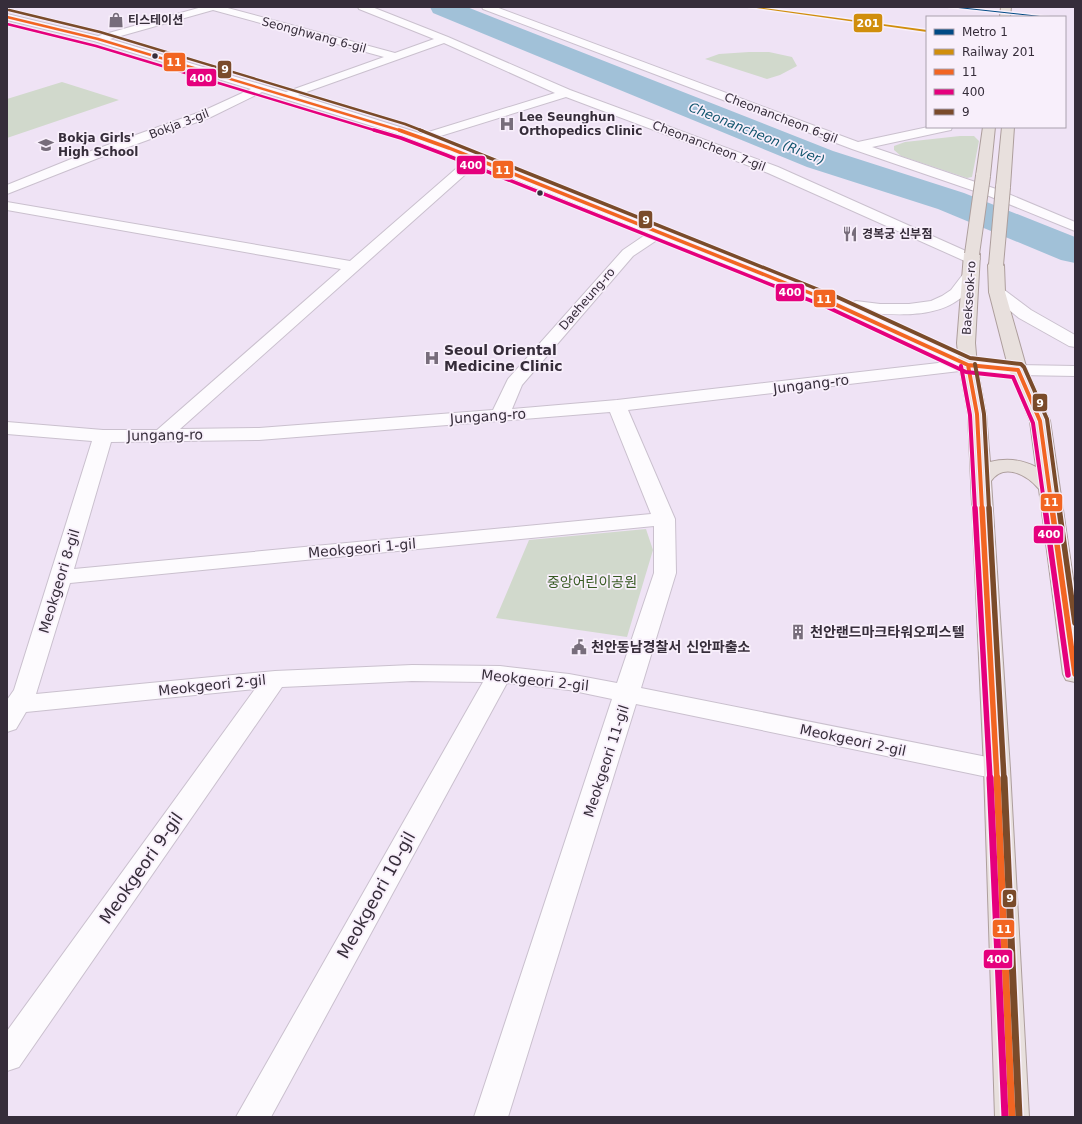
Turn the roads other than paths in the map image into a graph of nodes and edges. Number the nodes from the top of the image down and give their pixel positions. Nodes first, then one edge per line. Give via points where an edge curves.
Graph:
1 (212, 7) edge
2 (363, 7) edge
3 (487, 7) edge
4 (7, 17) edge
5 (444, 39) junction
6 (98, 40) junction
7 (394, 56) junction
8 (260, 89) junction
9 (566, 93) junction
10 (285, 96) junction
11 (941, 128) edge
12 (987, 128) edge
13 (1008, 128) edge
14 (421, 138) junction
15 (857, 146) junction
16 (476, 158) junction
17 (7, 190) edge
18 (7, 206) edge
19 (1075, 227) edge
20 (658, 233) junction
21 (972, 257) junction
22 (354, 266) junction
23 (970, 276) junction
24 (997, 292) junction
25 (830, 301) junction
26 (1075, 342) edge
27 (968, 365) junction
28 (1018, 370) junction
29 (1075, 371) edge
30 (617, 406) junction
31 (500, 415) junction
32 (7, 428) edge
33 (162, 435) junction
34 (103, 436) junction
35 (980, 481) junction
36 (1049, 488) junction
37 (664, 520) junction
38 (60, 577) junction
39 (500, 674) junction
40 (1075, 674) edge
41 (275, 679) junction
42 (627, 694) junction
43 (12, 714) edge
44 (997, 769) junction
45 (7, 1057) edge
46 (253, 1117) edge
47 (491, 1117) edge
48 (1012, 1117) edge

1 - 6 street
1 - 7 street, Seonghwang 6-gil
2 - 5 street, Cheonancheon 7-gil
3 - 15 street, Cheonancheon 6-gil
4 - 6 street
5 - 7 street
5 - 9 street, Cheonancheon 7-gil
6 - 8 street
7 - 10 street
8 - 10 street
8 - 17 street, Bokja 3-gil via 207,114 96,154
9 - 14 street
9 - 21 street, Cheonancheon 7-gil via 773,170
10 - 14 street
11 - 15 street
12 - 21 main road, Baekseok-ro, bridge
13 - 24 main road, Baekseok-ro, bridge via 996,265
14 - 16 street
15 - 19 street, Cheonancheon 6-gil via 994,193
16 - 20 street
16 - 22 street
18 - 22 street
20 - 25 street
20 - 31 street, Daeheung-ro via 628,253 514,383
21 - 23 main road, Baekseok-ro
22 - 33 street
23 - 25 street via 958,293 943,302 923,307 880,310
23 - 27 main road, Baekseok-ro via 966,343
24 - 26 street via 1025,314
24 - 28 main road, Baekseok-ro
25 - 27 street
27 - 28 street
27 - 30 street, Jungang-ro
27 - 35 main road, Baekseok-ro via 977,414
28 - 29 street
28 - 36 main road, Baekseok-ro via 1040,421
30 - 31 street, Jungang-ro
30 - 37 street, Meokgeori 11-gil
31 - 33 street, Jungang-ro via 259,434
32 - 34 street, Jungang-ro
33 - 34 street, Jungang-ro
34 - 38 street, Meokgeori 8-gil
35 - 36 main road via 991,468 1013,465 1037,475
35 - 44 main road, Baekseok-ro
36 - 40 main road, Baekseok-ro
37 - 38 street, Meokgeori 1-gil
37 - 42 street, Meokgeori 11-gil via 665,573
38 - 43 street, Meokgeori 8-gil via 26,690
39 - 41 street, Meokgeori 2-gil via 412,673
39 - 42 street, Meokgeori 2-gil via 569,682
39 - 46 street, Meokgeori 10-gil
41 - 43 street, Meokgeori 2-gil
41 - 45 street, Meokgeori 9-gil
42 - 44 street, Meokgeori 2-gil
42 - 47 street, Meokgeori 11-gil
44 - 48 main road, Baekseok-ro

